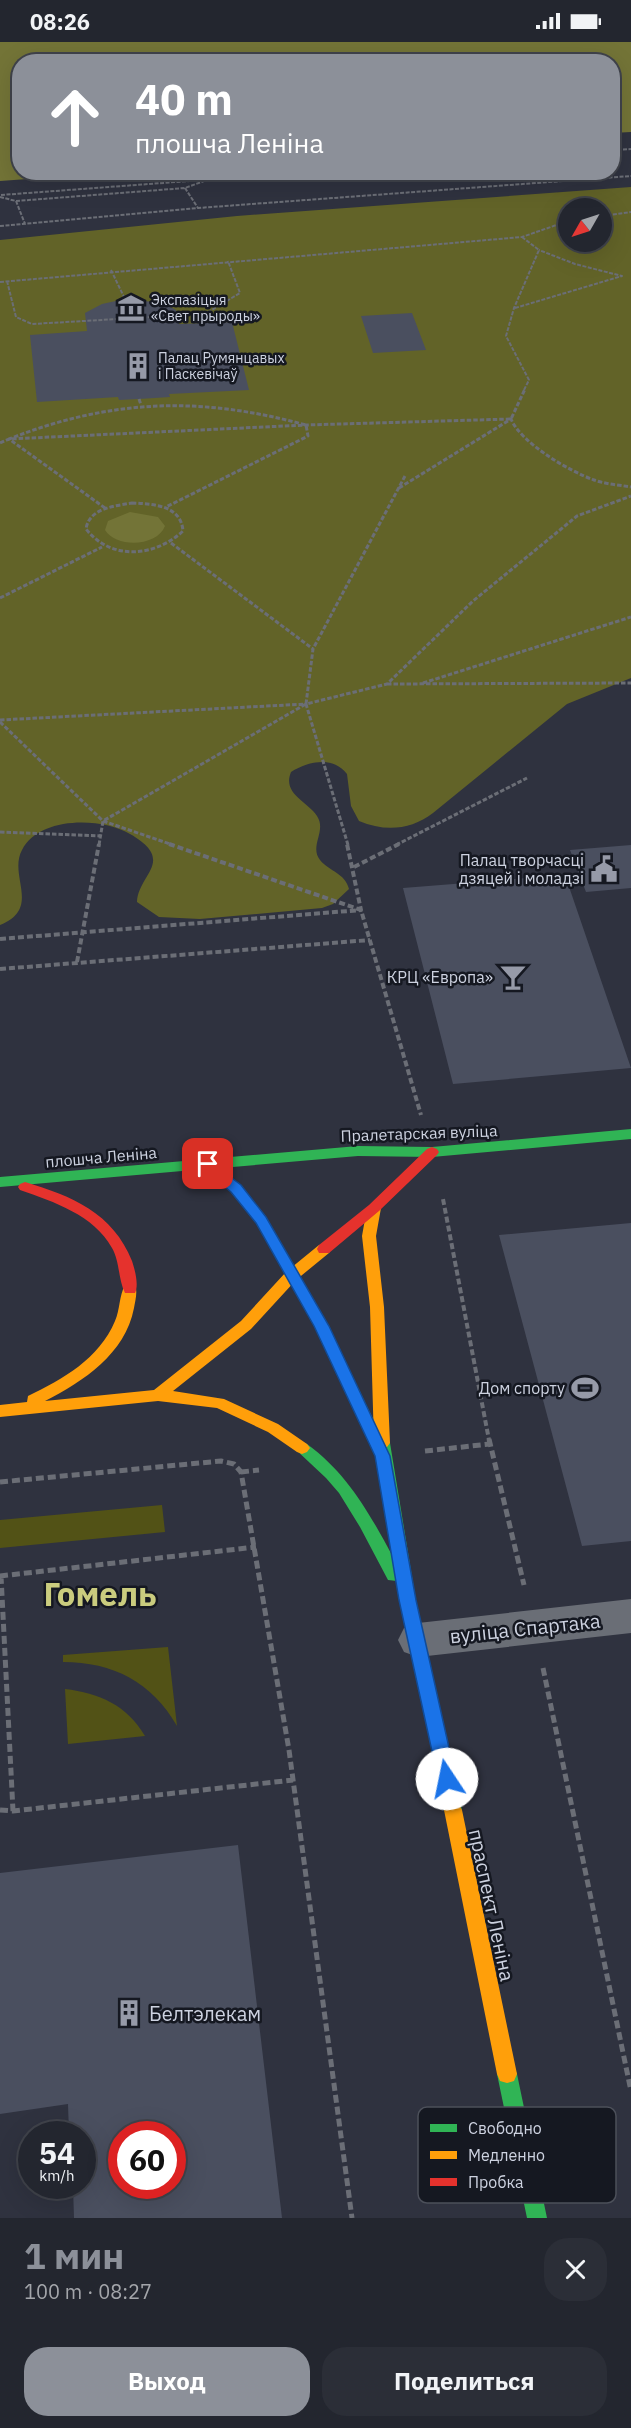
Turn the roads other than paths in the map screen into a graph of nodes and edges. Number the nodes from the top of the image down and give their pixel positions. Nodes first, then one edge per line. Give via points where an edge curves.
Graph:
1 (631, 1134) edge
2 (432, 1152) junction
3 (208, 1164) junction
4 (0, 1183) edge
5 (374, 1208) junction
6 (291, 1276) junction
7 (158, 1395) junction
8 (0, 1411) edge
9 (382, 1456) junction
10 (408, 1600) junction
11 (631, 1616) edge
12 (418, 1641) junction
13 (514, 2107) edge
14 (534, 2203) edge
15 (537, 2218) edge

1 - 2 main road, Пралетарская вуліца
2 - 3 main road, Пралетарская вуліца via 358,1151
2 - 5 main road
3 - 4 main road, плошча Леніна
3 - 6 main road via 236,1188 261,1220
4 - 8 main road, плошча Леніна via 40,1190 91,1213 123,1251 130,1274 130,1297 125,1320 113,1343 95,1363 72,1382
5 - 6 main road
5 - 9 main road, праспект Леніна via 369,1236 377,1307
6 - 7 main road via 246,1325
6 - 9 main road via 321,1326
7 - 8 main road, плошча Леніна
7 - 10 main road, плошча Леніна via 219,1403 273,1428 324,1462 366,1523
9 - 10 main road, праспект Леніна
10 - 12 main road, праспект Леніна
11 - 12 street, вуліца Спартака
12 - 13 main road, праспект Леніна
14 - 15 main road, праспект Леніна

